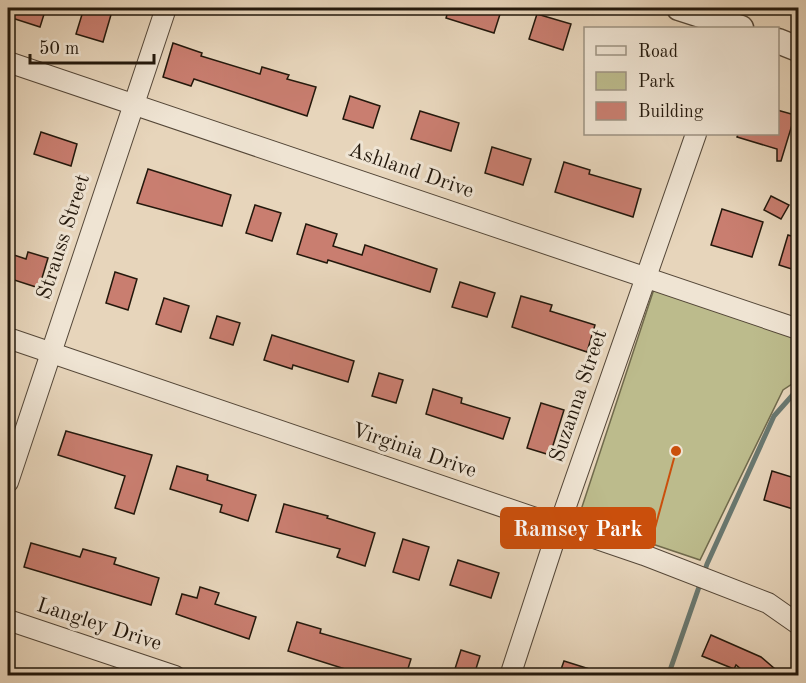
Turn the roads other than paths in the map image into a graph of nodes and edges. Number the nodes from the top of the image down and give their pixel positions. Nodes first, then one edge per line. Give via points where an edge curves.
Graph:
1 (166, 8) edge
2 (679, 8) edge
3 (733, 27) edge
4 (779, 43) edge
5 (798, 49) edge
6 (8, 63) edge
7 (133, 104) junction
8 (696, 135) edge
9 (646, 275) junction
10 (798, 328) edge
11 (8, 338) edge
12 (51, 353) junction
13 (8, 482) edge
14 (559, 526) junction
15 (8, 620) edge
16 (798, 624) edge
17 (175, 675) edge
18 (510, 675) edge

1 - 7 street, Strauss Street
2 - 3 street
4 - 5 street
6 - 7 street, Ashland Drive
7 - 9 street, Ashland Drive
7 - 12 street, Strauss Street
8 - 9 street, Suzanna Street
9 - 10 street, Ashland Drive
9 - 14 street, Suzanna Street
11 - 12 street, Virginia Drive
12 - 13 street, Strauss Street
12 - 14 street, Virginia Drive
14 - 16 street, Virginia Drive via 768,603
14 - 18 street, Suzanna Street
15 - 17 street, Langley Drive

